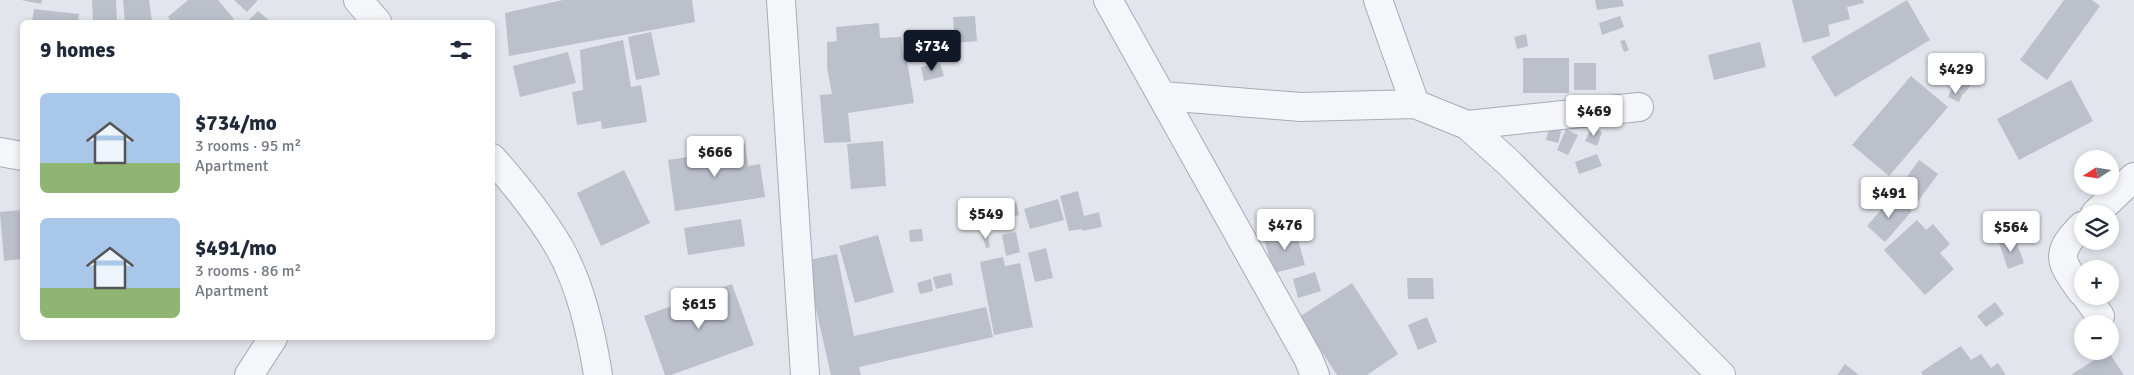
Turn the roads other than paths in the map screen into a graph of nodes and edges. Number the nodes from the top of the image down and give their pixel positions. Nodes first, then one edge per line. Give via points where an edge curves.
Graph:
1 (358, 0) edge
2 (781, 0) edge
3 (1108, 0) edge
4 (1378, 0) edge
5 (375, 20) edge
6 (1163, 96) junction
7 (1415, 104) junction
8 (1639, 107) dead end
9 (1467, 125) junction
10 (0, 152) edge
11 (20, 156) edge
12 (495, 161) edge
13 (2134, 177) edge
14 (2104, 205) edge
15 (2074, 234) edge
16 (2074, 281) edge
17 (272, 340) edge
18 (249, 375) edge
19 (598, 375) edge
20 (805, 375) edge
21 (1315, 375) edge
22 (1721, 375) edge

1 - 5 street
2 - 20 street
3 - 6 street
4 - 7 street
6 - 7 street via 1301,107
6 - 21 street
7 - 9 street
8 - 9 street
9 - 22 street
10 - 11 street
12 - 19 street via 526,197 560,248 579,293
13 - 14 street
15 - 16 street via 2063,252 2065,268
17 - 18 street

